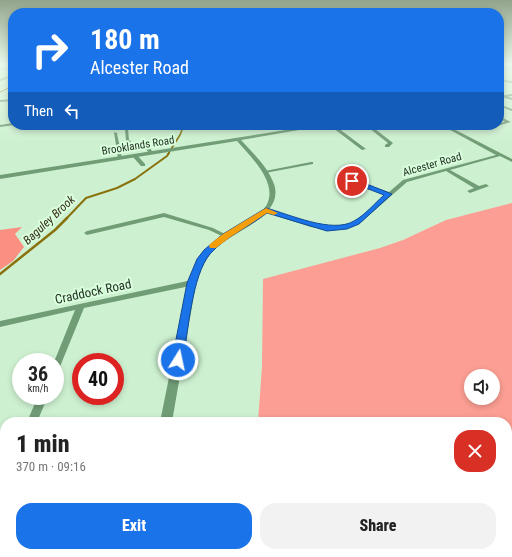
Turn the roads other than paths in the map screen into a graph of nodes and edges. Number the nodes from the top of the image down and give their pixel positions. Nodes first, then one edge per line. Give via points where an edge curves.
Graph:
1 (504, 120) edge
2 (504, 123) edge
3 (126, 130) edge
4 (295, 130) edge
5 (338, 130) edge
6 (375, 130) edge
7 (453, 130) edge
8 (115, 133) dead end
9 (238, 139) junction
10 (387, 146) dead end
11 (364, 149) dead end
12 (151, 153) junction
13 (500, 155) junction
14 (135, 156) junction
15 (120, 158) junction
16 (512, 161) edge
17 (311, 163) dead end
18 (143, 166) dead end
19 (447, 170) junction
20 (265, 172) junction
21 (0, 178) edge
22 (352, 181) dead end
23 (486, 186) dead end
24 (478, 188) junction
25 (470, 191) dead end
26 (389, 194) junction
27 (266, 210) junction
28 (87, 233) dead end
29 (226, 236) junction
30 (192, 283) junction
31 (81, 306) junction
32 (0, 324) edge
33 (62, 353) edge
34 (39, 405) edge
35 (34, 417) edge
36 (167, 417) edge

1 - 2 street via 509,122
3 - 12 street via 127,140 134,146 148,149
4 - 9 street, Brooklands Road
5 - 11 street
6 - 10 street via 381,138 391,143
7 - 13 street
8 - 15 street
9 - 12 street, Brooklands Road
9 - 20 street
12 - 14 street, Brooklands Road
13 - 16 street
13 - 19 street, Alcester Road
14 - 15 street, Brooklands Road
14 - 18 street
15 - 21 street, Brooklands Road
17 - 20 street
19 - 24 street
19 - 26 street, Alcester Road via 405,181
20 - 27 street via 271,182 273,193
22 - 26 street
23 - 24 street
24 - 25 street
26 - 27 street, Alcester Road via 357,223 347,227 316,226
27 - 29 street
28 - 29 street via 164,215
29 - 30 street via 207,252
30 - 31 street, Craddock Road
30 - 36 street
31 - 32 street, Craddock Road
31 - 33 street
34 - 35 street

